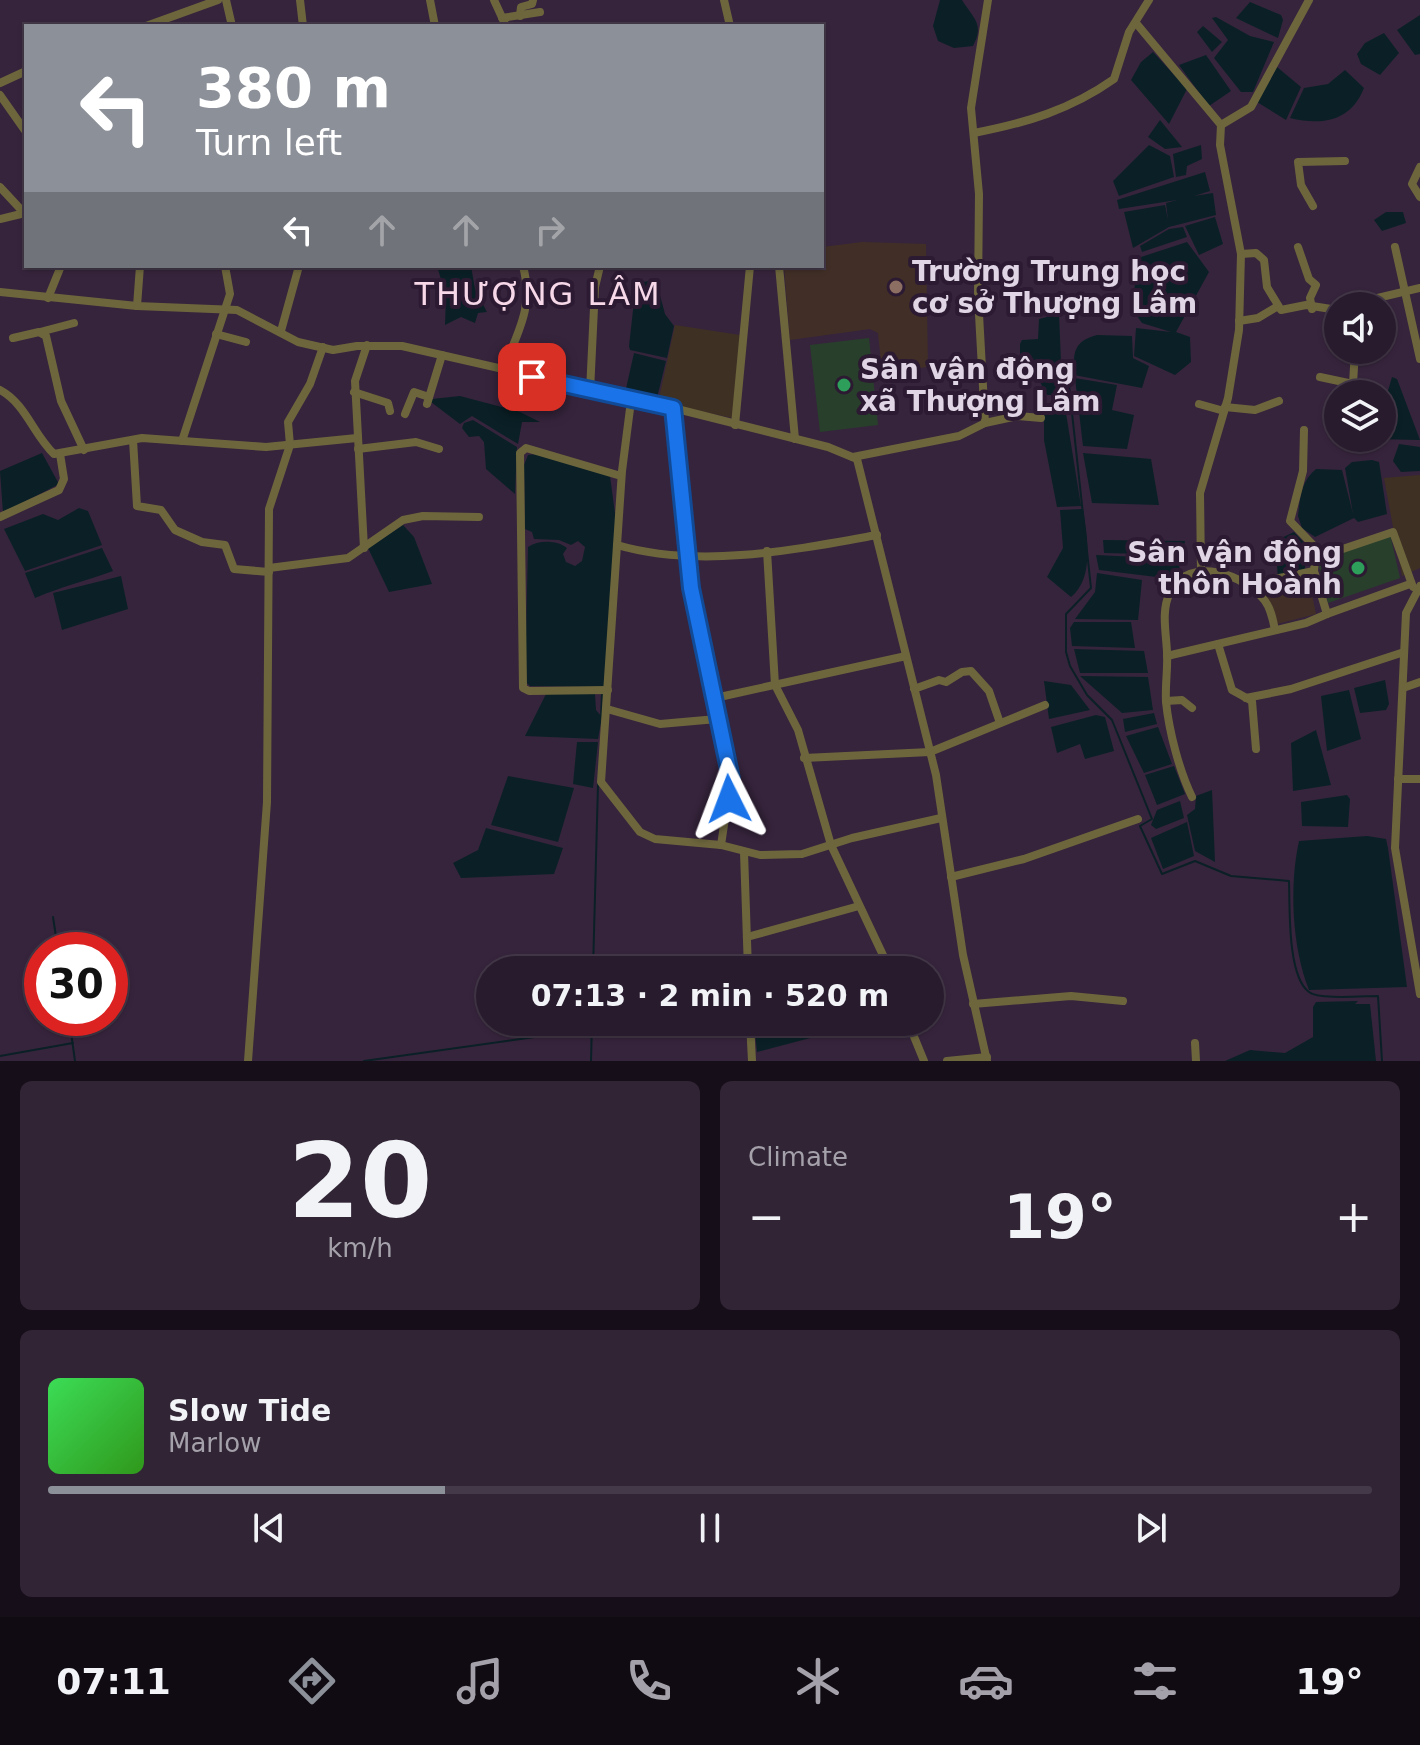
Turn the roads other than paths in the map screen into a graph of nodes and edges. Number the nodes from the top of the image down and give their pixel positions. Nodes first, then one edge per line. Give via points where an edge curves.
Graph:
1 (218, 0) edge
2 (226, 0) edge
3 (300, 0) edge
4 (430, 0) edge
5 (494, 0) edge
6 (533, 0) edge
7 (724, 0) edge
8 (988, 0) edge
9 (1149, 0) edge
10 (1309, 0) edge
11 (540, 12) dead end
12 (520, 16) junction
13 (504, 22) edge
14 (1136, 23) junction
15 (152, 24) edge
16 (232, 24) edge
17 (303, 24) edge
18 (435, 24) edge
19 (730, 24) edge
20 (24, 72) edge
21 (0, 83) edge
22 (0, 95) edge
23 (1221, 125) junction
24 (24, 129) edge
25 (974, 133) junction
26 (1345, 161) dead end
27 (1420, 167) edge
28 (0, 187) edge
29 (1420, 197) edge
30 (1313, 206) dead end
31 (24, 212) edge
32 (24, 214) edge
33 (0, 219) edge
34 (1298, 247) dead end
35 (1395, 247) dead end
36 (1241, 254) junction
37 (60, 268) edge
38 (140, 268) edge
39 (225, 268) edge
40 (298, 268) edge
41 (523, 268) edge
42 (600, 268) edge
43 (750, 268) edge
44 (779, 268) edge
45 (1420, 288) edge
46 (0, 292) edge
47 (1405, 294) junction
48 (48, 298) junction
49 (137, 306) junction
50 (1278, 306) junction
51 (1312, 309) junction
52 (224, 310) junction
53 (1239, 321) junction
54 (74, 323) dead end
55 (281, 331) junction
56 (39, 332) junction
57 (216, 334) junction
58 (13, 338) dead end
59 (246, 342) dead end
60 (367, 345) junction
61 (323, 347) junction
62 (442, 355) junction
63 (1419, 355) edge
64 (1354, 364) edge
65 (503, 370) junction
66 (1320, 377) dead end
67 (0, 390) edge
68 (590, 391) junction
69 (354, 392) junction
70 (631, 401) junction
71 (1279, 401) dead end
72 (1199, 404) dead end
73 (673, 408) junction
74 (1225, 409) junction
75 (390, 411) dead end
76 (405, 414) dead end
77 (1041, 418) dead end
78 (985, 423) junction
79 (735, 425) junction
80 (1304, 430) dead end
81 (357, 438) junction
82 (795, 439) junction
83 (133, 440) junction
84 (182, 441) junction
85 (290, 445) junction
86 (358, 449) junction
87 (439, 449) dead end
88 (84, 450) junction
89 (60, 454) junction
90 (852, 457) junction
91 (621, 476) junction
92 (0, 517) edge
93 (479, 517) dead end
94 (877, 535) junction
95 (617, 545) junction
96 (364, 548) junction
97 (767, 551) junction
98 (687, 555) junction
99 (1322, 556) dead end
100 (269, 570) junction
101 (1201, 571) junction
102 (1314, 571) junction
103 (1249, 584) junction
104 (1415, 587) edge
105 (1327, 614) junction
106 (1275, 630) junction
107 (1218, 644) junction
108 (1404, 652) junction
109 (906, 656) junction
110 (1167, 656) junction
111 (1420, 682) edge
112 (775, 685) junction
113 (1403, 688) junction
114 (914, 689) junction
115 (608, 690) junction
116 (715, 698) junction
117 (1246, 698) junction
118 (1166, 701) junction
119 (1045, 705) dead end
120 (1192, 708) dead end
121 (607, 709) junction
122 (717, 719) junction
123 (1000, 723) junction
124 (1256, 749) dead end
125 (930, 752) junction
126 (804, 758) junction
127 (1398, 779) junction
128 (1420, 779) edge
129 (1192, 797) dead end
130 (941, 818) junction
131 (1138, 819) dead end
132 (721, 845) junction
133 (831, 845) junction
134 (744, 852) junction
135 (951, 877) junction
136 (859, 906) junction
137 (747, 937) junction
138 (1416, 944) edge
139 (748, 956) edge
140 (883, 956) edge
141 (1420, 994) edge
142 (1123, 1001) dead end
143 (973, 1004) junction
144 (751, 1036) edge
145 (914, 1036) edge
146 (1195, 1043) dead end
147 (987, 1059) edge
148 (248, 1061) edge
149 (752, 1061) edge
150 (924, 1061) edge
151 (947, 1061) edge
152 (1196, 1061) edge

1 - 15 street
2 - 16 street
3 - 17 street
4 - 18 street
5 - 13 street
6 - 12 street via 521,7
7 - 19 street
8 - 25 street via 976,59
9 - 14 street
10 - 23 street via 1251,107
11 - 12 street
12 - 13 street
14 - 23 street
14 - 25 street via 1117,72 1102,87 1030,122
20 - 21 street
22 - 24 street
23 - 36 street via 1220,145
25 - 78 street
26 - 30 street via 1298,162 1301,185
27 - 29 street via 1412,184
28 - 31 street
32 - 33 street
34 - 51 street via 1316,285
35 - 47 street
36 - 50 street via 1256,253 1264,260 1267,287
36 - 53 street
37 - 48 street
38 - 49 street
39 - 52 street via 230,294
40 - 55 street
41 - 65 street via 528,305
42 - 68 street
43 - 79 street
44 - 82 street
45 - 47 street
46 - 48 street
47 - 51 street
47 - 63 street
48 - 49 street
49 - 52 street
50 - 51 street
50 - 53 street via 1258,318
52 - 55 street via 237,310
52 - 57 street
53 - 74 street
54 - 56 street
55 - 61 street via 298,342
56 - 58 street
56 - 88 street via 49,343 60,399
57 - 59 street
57 - 84 street
60 - 61 street
60 - 62 street
60 - 69 street
61 - 85 street via 288,422
62 - 65 street
62 - 76 street via 428,400 414,392
64 - 66 street via 1353,384
65 - 68 street
67 - 89 street via 19,404 42,443
68 - 70 street
69 - 75 street via 388,403
69 - 81 street
70 - 73 street
70 - 91 street
71 - 74 street via 1255,410
72 - 74 street
73 - 79 street
73 - 98 street
74 - 101 street via 1200,493
77 - 78 street via 1018,416
78 - 90 street via 959,436
79 - 82 street
80 - 102 street via 1303,471 1290,521 1312,541
81 - 85 street
81 - 86 street
82 - 90 street
83 - 84 street
83 - 88 street
83 - 100 street via 137,506 161,510 169,526 196,540 225,545 234,569
84 - 85 street
85 - 100 street via 269,509
86 - 87 street via 416,442
86 - 96 street
88 - 89 street
89 - 92 street via 64,479 59,490
90 - 94 street via 863,473
91 - 95 street
91 - 115 street via 526,448 520,453 523,688
93 - 96 street via 403,520
94 - 97 street
94 - 109 street
95 - 98 street via 669,557
95 - 115 street
96 - 100 street via 348,558
97 - 98 street
97 - 112 street
98 - 116 street
99 - 104 street via 1393,532
100 - 148 street via 267,802
101 - 103 street
101 - 110 street via 1175,584 1168,595 1163,620
102 - 103 street
102 - 105 street
103 - 106 street via 1266,601
104 - 105 street
104 - 108 street via 1406,613
105 - 106 street
106 - 107 street
107 - 110 street
107 - 117 street via 1232,690
108 - 113 street
108 - 117 street
109 - 112 street
109 - 114 street
110 - 118 street
111 - 113 street
112 - 116 street
112 - 126 street via 798,730
113 - 127 street
114 - 123 street via 971,671 989,691
114 - 125 street
115 - 121 street
116 - 122 street
117 - 124 street via 1252,701
118 - 120 street via 1182,700
118 - 129 street
119 - 123 street
121 - 122 street via 660,724
121 - 132 street via 601,782 640,832 655,839
122 - 132 street via 731,779
123 - 125 street
125 - 126 street
125 - 130 street
126 - 133 street
127 - 128 street
127 - 138 street via 1395,848
130 - 133 street
130 - 135 street
131 - 135 street via 1024,859
132 - 134 street
133 - 134 street via 783,857
133 - 136 street
134 - 137 street
135 - 143 street
136 - 137 street
136 - 140 street
137 - 139 street
138 - 141 street
142 - 143 street via 1071,996
143 - 147 street
144 - 149 street
145 - 150 street
146 - 152 street
147 - 151 street

